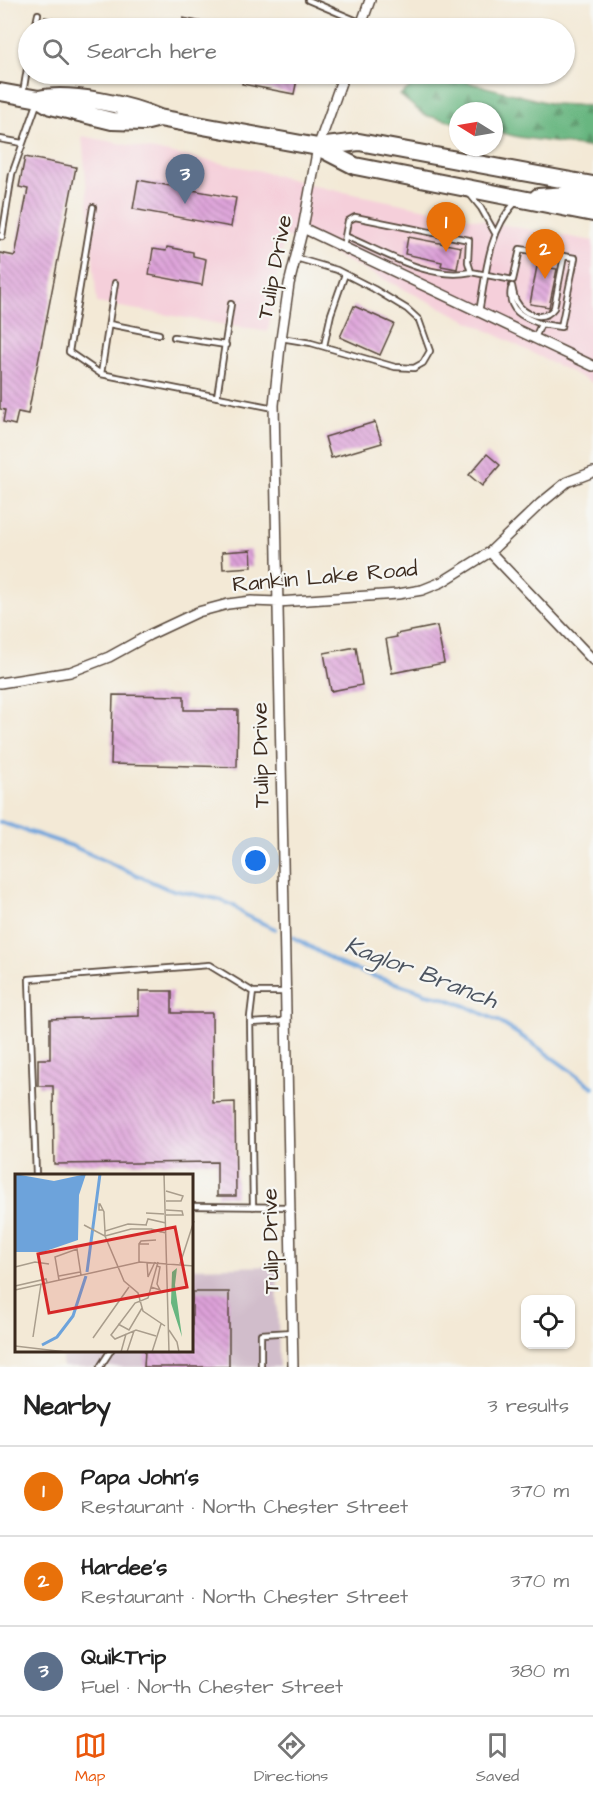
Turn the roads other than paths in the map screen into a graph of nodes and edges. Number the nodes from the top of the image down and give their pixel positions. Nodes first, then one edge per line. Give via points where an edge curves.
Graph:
1 (308, 0) edge
2 (370, 0) edge
3 (38, 14) dead end
4 (37, 18) edge
5 (345, 18) edge
6 (364, 18) edge
7 (29, 84) edge
8 (340, 84) edge
9 (0, 92) edge
10 (30, 97) junction
11 (0, 139) edge
12 (22, 143) junction
13 (318, 147) junction
14 (593, 185) edge
15 (464, 188) junction
16 (519, 199) junction
17 (593, 199) edge
18 (93, 207) dead end
19 (593, 213) edge
20 (303, 228) junction
21 (495, 233) junction
22 (0, 236) edge
23 (345, 236) junction
24 (343, 247) junction
25 (564, 256) junction
26 (296, 258) junction
27 (471, 272) junction
28 (345, 274) junction
29 (486, 274) junction
30 (115, 283) dead end
31 (512, 283) junction
32 (231, 304) dead end
33 (480, 312) junction
34 (109, 324) junction
35 (541, 324) junction
36 (159, 334) dead end
37 (174, 337) dead end
38 (281, 338) junction
39 (535, 339) junction
40 (226, 345) junction
41 (324, 346) junction
42 (592, 364) edge
43 (100, 374) junction
44 (217, 397) junction
45 (274, 408) junction
46 (593, 472) edge
47 (490, 552) junction
48 (278, 602) junction
49 (593, 660) edge
50 (0, 683) edge
51 (253, 992) junction
52 (285, 992) junction
53 (286, 1021) junction
54 (250, 1023) junction
55 (36, 1174) edge
56 (194, 1206) edge
57 (253, 1207) junction
58 (290, 1207) junction
59 (293, 1332) junction
60 (110, 1352) edge
61 (100, 1367) edge
62 (261, 1367) edge
63 (293, 1367) edge

1 - 5 lane
2 - 6 street
3 - 4 lane
7 - 10 lane
8 - 13 street, Tulip Drive
9 - 10 highway
10 - 12 lane
10 - 13 highway via 54,95 109,104 159,118
11 - 12 lane
12 - 22 lane
13 - 14 highway via 358,142
13 - 15 highway via 355,166
13 - 20 street, Tulip Drive
15 - 16 highway
15 - 21 lane
16 - 17 highway via 568,195
16 - 19 highway
16 - 21 lane
18 - 43 lane via 69,352
20 - 24 street
20 - 26 street, Tulip Drive
21 - 29 lane
23 - 24 lane
23 - 27 lane via 422,268 457,275
23 - 27 lane via 348,221 355,217 469,240
24 - 33 street
25 - 31 lane via 520,249
25 - 31 lane via 554,308 549,315 540,317 523,310 516,302
25 - 35 lane via 575,258 561,327
26 - 28 lane
26 - 38 street, Tulip Drive
27 - 29 lane
28 - 41 lane
28 - 41 lane via 407,309 419,320 430,351 423,363 414,368 395,368
29 - 31 lane
29 - 33 lane
30 - 34 lane
31 - 35 lane via 512,308
32 - 40 lane
33 - 39 street
34 - 36 lane
34 - 43 lane
35 - 39 lane
37 - 40 lane
38 - 41 lane
38 - 45 street, Tulip Drive
39 - 42 street
40 - 44 lane
43 - 44 lane
44 - 45 lane
45 - 48 street, Tulip Drive
46 - 47 street, Rankin Lake Road via 567,482
47 - 48 street, Rankin Lake Road via 422,590
47 - 49 street
48 - 50 street, Rankin Lake Road via 239,603 198,612 70,672
48 - 52 street, Tulip Drive
51 - 52 lane
51 - 54 lane
51 - 55 lane via 209,965 29,979
52 - 53 street, Tulip Drive
53 - 54 lane
53 - 58 street, Tulip Drive
54 - 57 lane
56 - 57 lane
57 - 58 lane
58 - 59 street, Tulip Drive
59 - 62 lane via 261,1334
59 - 63 street, Tulip Drive
60 - 61 lane

